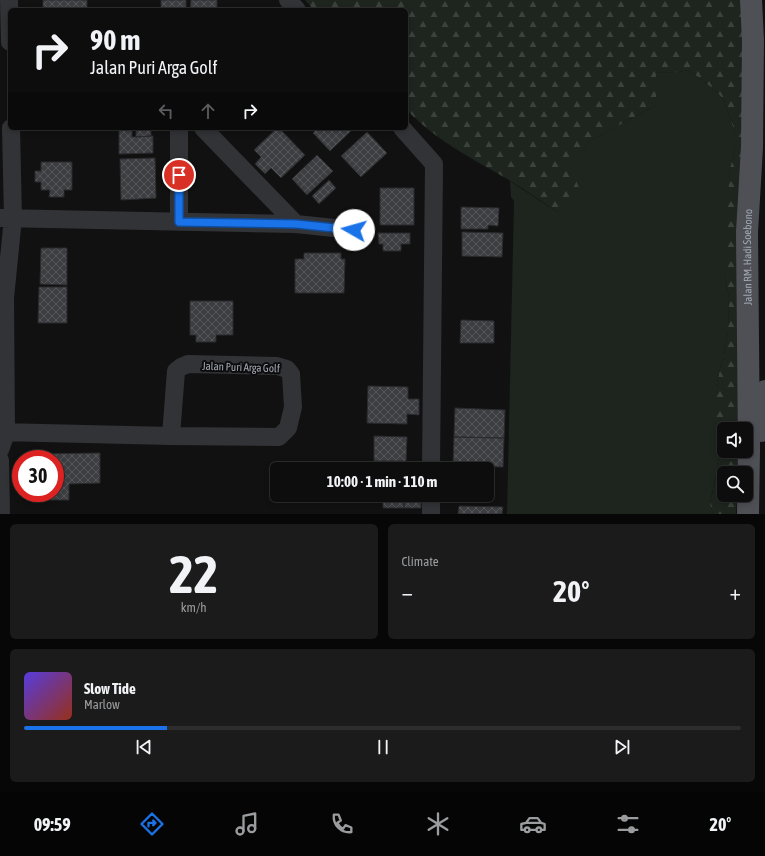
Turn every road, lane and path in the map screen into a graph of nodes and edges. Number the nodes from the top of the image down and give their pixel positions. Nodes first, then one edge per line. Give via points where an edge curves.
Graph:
1 (288, 0) edge
2 (751, 0) edge
3 (295, 8) edge
4 (11, 130) edge
5 (179, 130) edge
6 (205, 130) edge
7 (404, 130) edge
8 (5, 219) edge
9 (179, 222) junction
10 (296, 224) junction
11 (354, 230) dead end
12 (765, 391) edge
13 (749, 422) edge
14 (3, 432) edge
15 (171, 436) junction
16 (753, 447) edge
17 (0, 450) edge
18 (749, 458) edge
19 (0, 460) edge
20 (431, 462) edge
21 (431, 502) edge
22 (1, 514) edge
23 (431, 514) edge
24 (748, 514) edge

1 - 3 street
2 - 13 main road, Jalan RM. Hadi Soebono via 752,147 747,232
4 - 8 street via 12,187
5 - 9 street
6 - 10 street
7 - 20 street via 434,164
8 - 9 street
8 - 14 street
9 - 10 street
10 - 11 street
12 - 16 main road via 764,420
14 - 15 street, Jalan Puri Arga Golf
14 - 17 street
15 - 15 street, Jalan Puri Arga Golf via 279,437 288,428 292,416 291,374 287,369 277,366 188,364 181,367 176,371
18 - 24 main road, Jalan RM. Hadi Soebono
19 - 22 street
21 - 23 street

